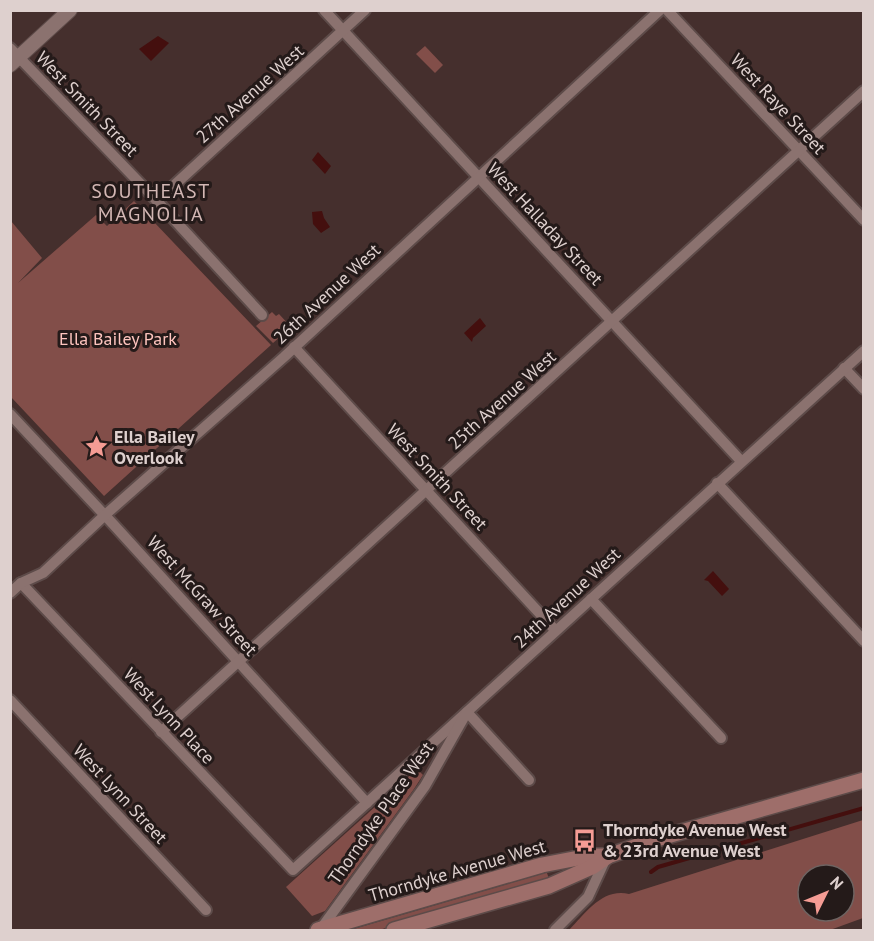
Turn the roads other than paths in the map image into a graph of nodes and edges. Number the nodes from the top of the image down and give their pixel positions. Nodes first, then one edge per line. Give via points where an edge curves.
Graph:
1 (70, 10) edge
2 (324, 10) edge
3 (365, 10) edge
4 (660, 10) edge
5 (667, 10) edge
6 (343, 31) junction
7 (13, 57) edge
8 (864, 91) edge
9 (798, 150) junction
10 (479, 177) junction
11 (157, 201) junction
12 (864, 220) edge
13 (262, 315) dead end
14 (613, 321) junction
15 (294, 347) junction
16 (864, 351) edge
17 (844, 368) junction
18 (864, 389) edge
19 (10, 414) edge
20 (741, 460) junction
21 (717, 483) junction
22 (427, 490) junction
23 (105, 515) junction
24 (21, 583) junction
25 (10, 593) edge
26 (591, 599) junction
27 (555, 630) junction
28 (864, 641) edge
29 (239, 661) junction
30 (10, 700) edge
31 (467, 712) junction
32 (161, 732) junction
33 (721, 738) dead end
34 (529, 780) dead end
35 (864, 780) edge
36 (367, 803) junction
37 (608, 856) junction
38 (293, 870) joint
39 (206, 910) dead end
40 (319, 930) edge
41 (394, 930) edge
42 (555, 930) edge

1 - 7 street
2 - 6 street, West Halladay Street
3 - 6 street, 27th Avenue West
4 - 10 street, 26th Avenue West
5 - 9 street, West Raye Street
6 - 10 street, West Halladay Street
6 - 11 street, 27th Avenue West
7 - 11 street, West Smith Street
8 - 9 street, 25th Avenue West
9 - 12 street, West Raye Street
9 - 14 street, 25th Avenue West
10 - 14 street, West Halladay Street
10 - 15 street, 26th Avenue West
11 - 13 street, West Smith Street
14 - 20 street, West Halladay Street
14 - 22 street, 25th Avenue West
15 - 22 street, West Smith Street
15 - 23 street, 26th Avenue West
16 - 17 street, 24th Avenue West
17 - 18 street
17 - 20 street, 24th Avenue West
19 - 23 street, West McGraw Street
20 - 21 street, 24th Avenue West
21 - 26 street, 24th Avenue West
21 - 28 street
22 - 27 street, West Smith Street
22 - 29 street, 25th Avenue West
23 - 24 street, 26th Avenue West via 43,573
23 - 29 street, West McGraw Street
24 - 25 street, 26th Avenue West
24 - 32 street, West Lynn Place
26 - 27 street, 24th Avenue West
26 - 33 street
27 - 31 street, 24th Avenue West
29 - 32 street, 25th Avenue West
29 - 36 street, West McGraw Street
30 - 39 street, West Lynn Street
31 - 34 street
31 - 36 street, 24th Avenue West
31 - 40 street, Thorndyke Place West via 425,786
32 - 38 street, West Lynn Place
35 - 37 main road, Thorndyke Avenue West
36 - 38 street, 24th Avenue West
37 - 40 main road, Thorndyke Avenue West via 542,865
37 - 41 main road, Thorndyke Avenue West via 549,885
37 - 42 street via 588,897

